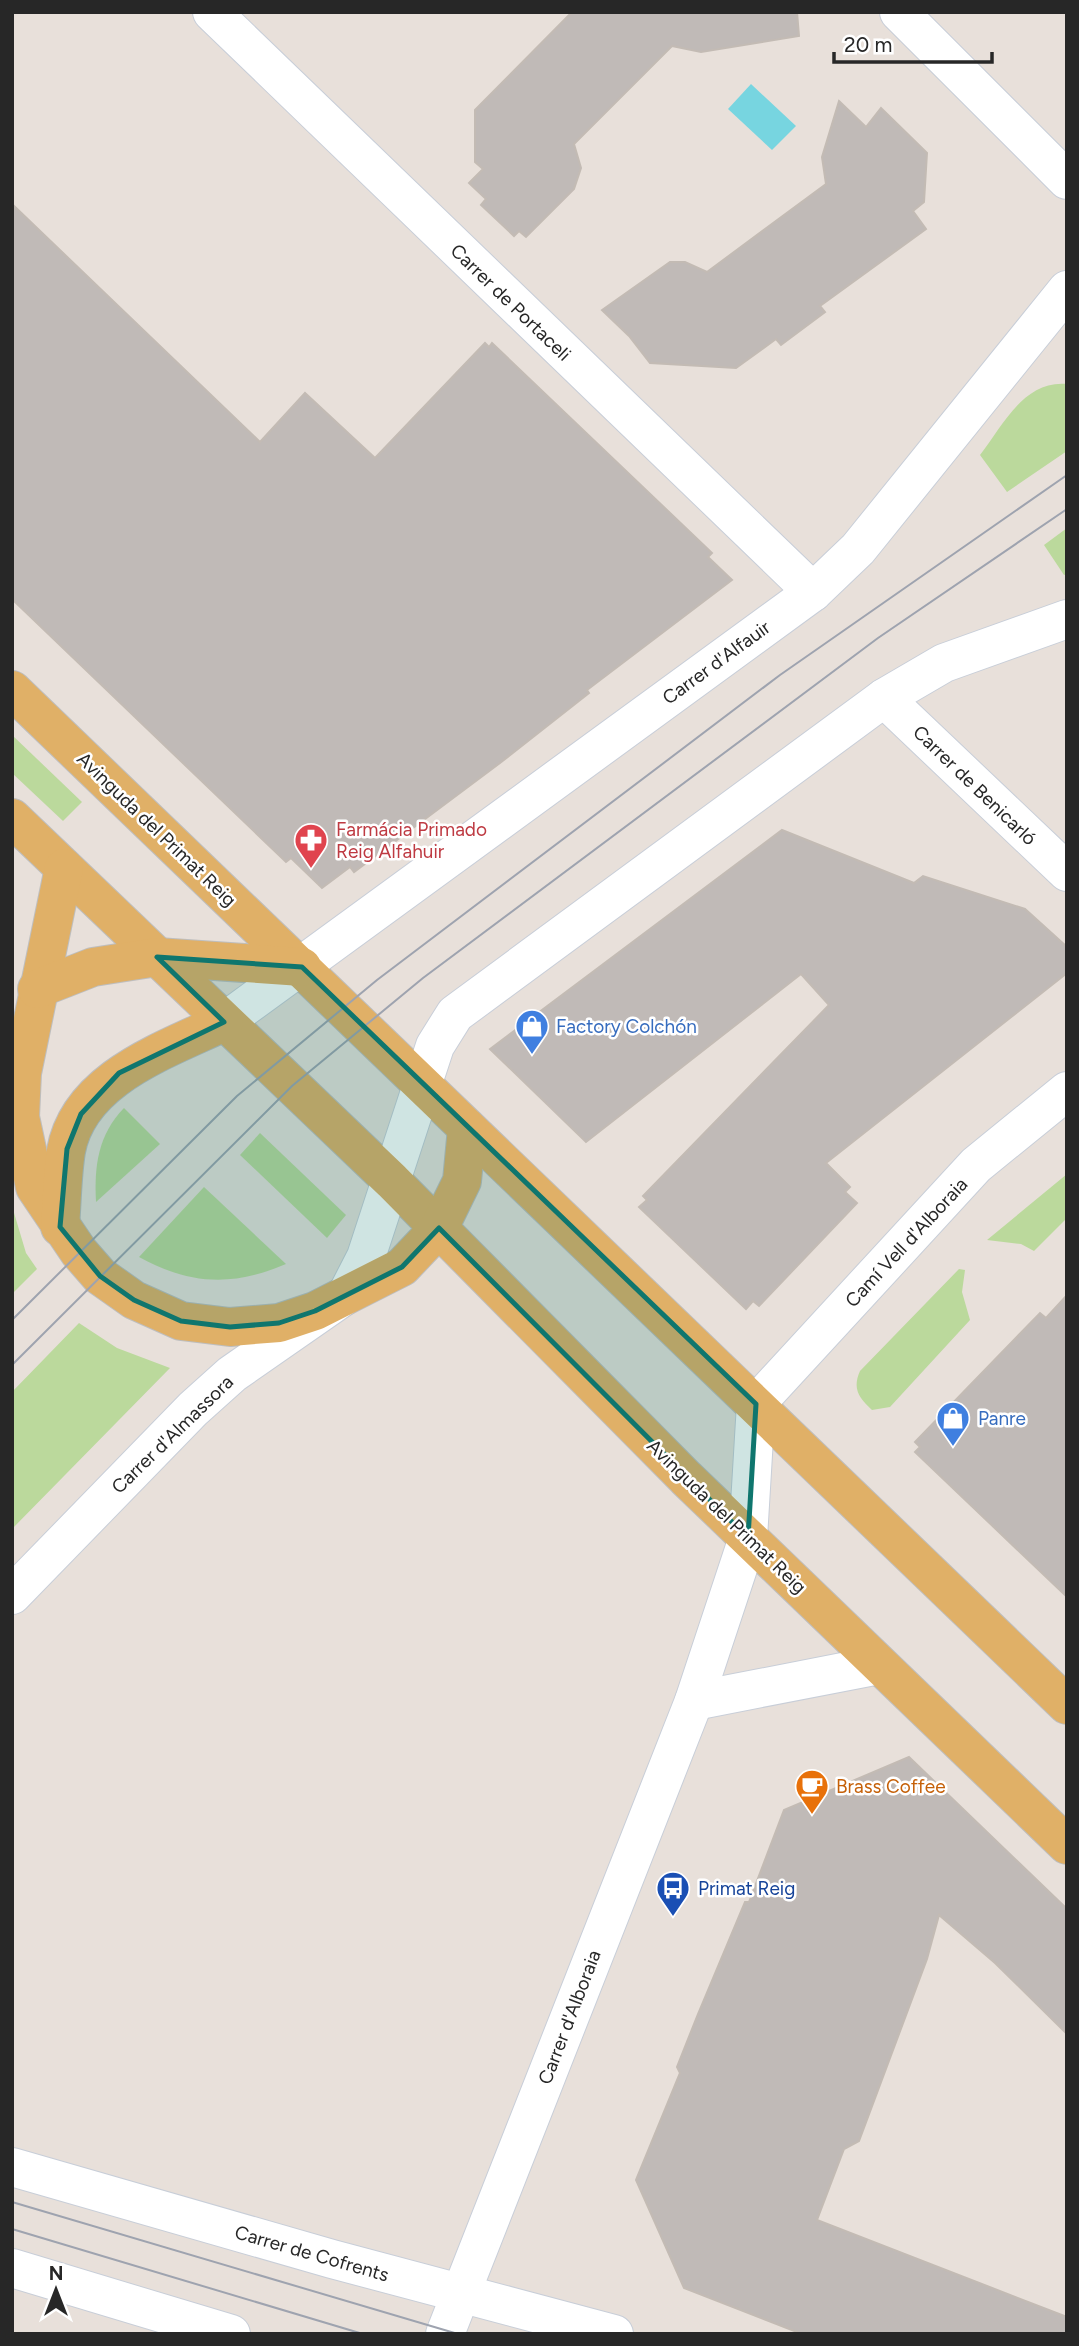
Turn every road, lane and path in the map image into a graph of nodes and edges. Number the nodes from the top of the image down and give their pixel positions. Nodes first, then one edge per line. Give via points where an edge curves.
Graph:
1 (212, 12) edge
2 (899, 12) edge
3 (1067, 180) edge
4 (1063, 303) edge
5 (813, 592) junction
6 (1067, 619) edge
7 (12, 690) edge
8 (884, 698) junction
9 (12, 818) edge
10 (64, 868) junction
11 (1067, 872) edge
12 (157, 957) junction
13 (302, 967) junction
14 (25, 998) edge
15 (224, 1021) junction
16 (422, 1085) junction
17 (1067, 1091) edge
18 (467, 1128) junction
19 (392, 1181) junction
20 (60, 1227) junction
21 (439, 1228) junction
22 (347, 1294) junction
23 (756, 1404) junction
24 (748, 1538) junction
25 (12, 1594) edge
26 (879, 1665) junction
27 (694, 1701) junction
28 (1067, 1705) edge
29 (1067, 1845) edge
30 (12, 2167) edge
31 (12, 2268) edge
32 (461, 2294) junction
33 (231, 2334) edge
34 (445, 2334) edge
35 (614, 2334) edge

1 - 5 street, Carrer de Portaceli
2 - 3 street
4 - 5 street, Carrer d'Alfauir via 858,548
5 - 13 street, Carrer d'Alfauir
6 - 8 street via 944,663
7 - 13 main road, Avinguda del Primat Reig
8 - 11 street, Carrer de Benicarló
8 - 16 street via 455,1014 435,1046
9 - 10 main road, Avinguda del Primat Reig
10 - 12 main road, Avinguda del Primat Reig
10 - 14 main road
12 - 13 main road
12 - 14 main road via 93,967
12 - 15 main road, Avinguda del Primat Reig
13 - 15 street
13 - 16 main road, Avinguda del Primat Reig
14 - 20 main road via 20,1117 35,1187
15 - 19 main road, Avinguda del Primat Reig
15 - 20 main road via 119,1073 82,1114 66,1149
16 - 18 main road, Avinguda del Primat Reig
16 - 19 street
17 - 23 street, Camí Vell d'Alboraia via 976,1165
18 - 21 main road via 462,1181
18 - 23 main road, Avinguda del Primat Reig
19 - 21 main road, Avinguda del Primat Reig
19 - 22 street via 366,1257
20 - 22 main road via 100,1276 134,1300 181,1321 230,1327 279,1323
21 - 22 main road via 402,1267
21 - 24 main road, Avinguda del Primat Reig
22 - 25 street, Carrer d'Almassora via 232,1374
23 - 24 street, Carrer d'Alboraia
23 - 28 main road, Avinguda del Primat Reig
24 - 26 main road, Avinguda del Primat Reig
24 - 27 street, Carrer d'Alboraia
26 - 27 street
26 - 29 main road, Avinguda del Primat Reig
27 - 32 street, Carrer d'Alboraia
30 - 32 street, Carrer de Cofrents
31 - 33 street
32 - 34 street, Carrer d'Alboraia
32 - 35 street, Carrer de Cofrents

